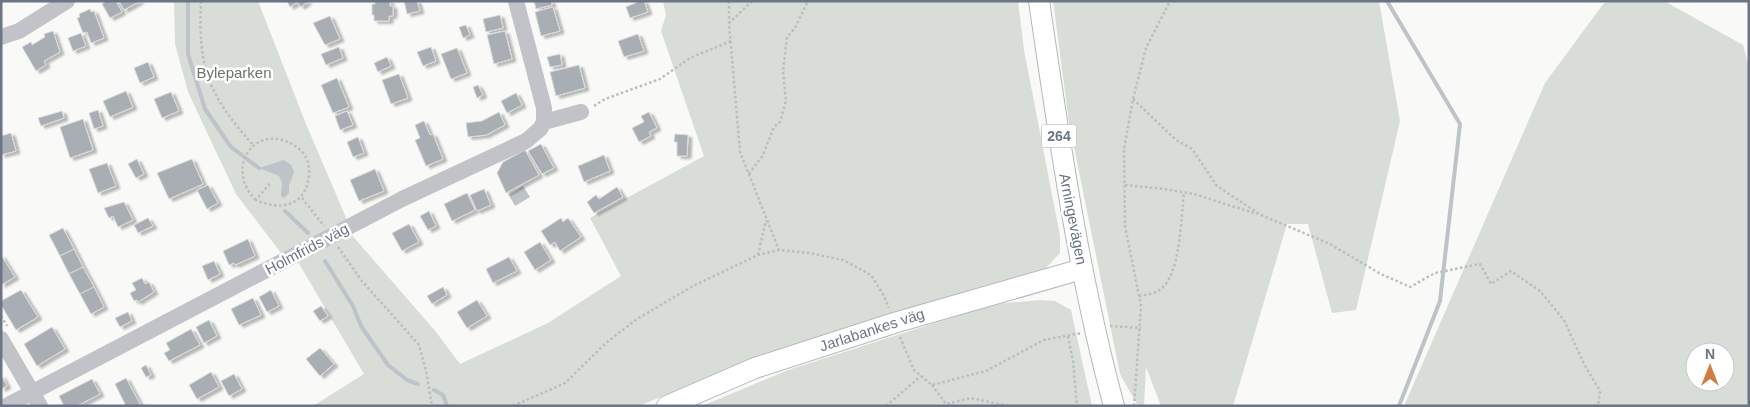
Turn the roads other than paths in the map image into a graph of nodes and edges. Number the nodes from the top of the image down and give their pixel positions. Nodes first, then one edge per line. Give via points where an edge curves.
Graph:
1 (67, 1) edge
2 (516, 1) edge
3 (1039, 1) edge
4 (1, 37) edge
5 (581, 112) road end
6 (544, 122) junction
7 (1082, 269) junction
8 (1, 338) edge
9 (36, 399) edge
10 (6, 406) edge
11 (667, 406) edge
12 (1114, 406) edge

1 - 4 street via 19,31
2 - 6 street via 544,108
3 - 7 main road, Arningevägen / 264
5 - 6 street
6 - 9 street, Holmfrids väg via 540,130 526,141 402,199
7 - 11 main road, Jarlabankes väg via 894,322 755,368
7 - 12 main road, Arningevägen / 264
8 - 9 street
9 - 10 street, Holmfrids väg

